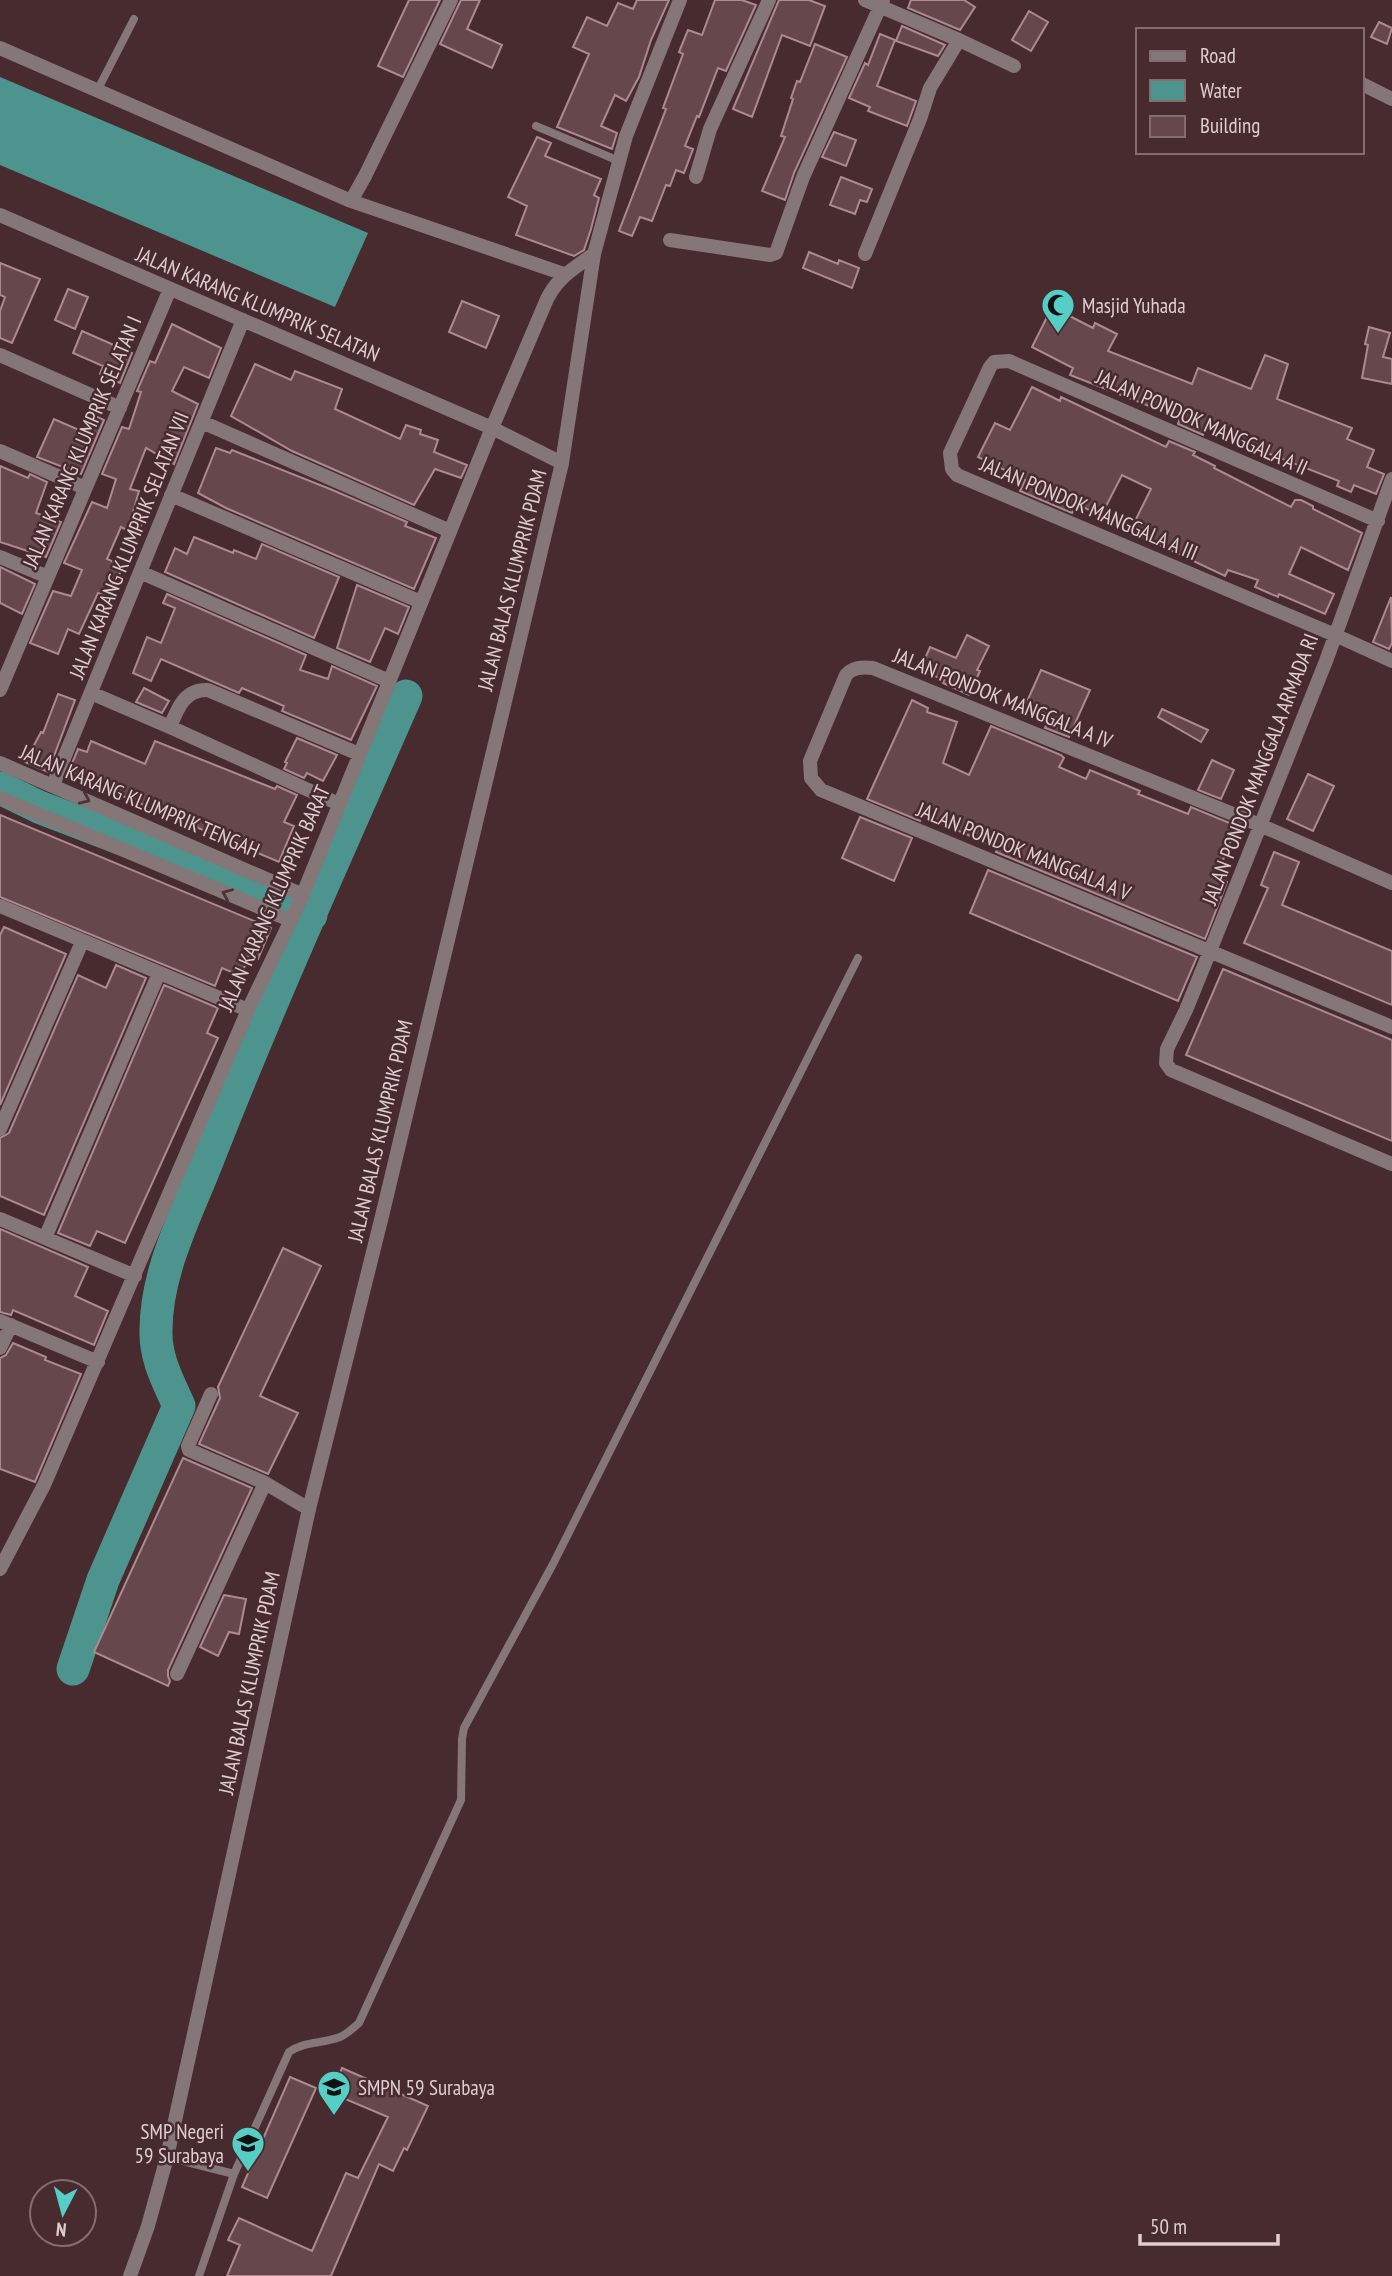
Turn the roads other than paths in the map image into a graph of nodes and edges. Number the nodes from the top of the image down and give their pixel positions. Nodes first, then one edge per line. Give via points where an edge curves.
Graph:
1 (451, 0) edge
2 (680, 0) edge
3 (769, 0) edge
4 (876, 2) edge
5 (134, 19) dead end
6 (958, 40) junction
7 (0, 48) edge
8 (1014, 66) dead end
9 (1364, 85) edge
10 (97, 91) junction
11 (1392, 99) edge
12 (537, 126) dead end
13 (619, 161) junction
14 (696, 177) dead end
15 (353, 198) junction
16 (0, 215) edge
17 (670, 240) dead end
18 (594, 254) junction
19 (865, 254) dead end
20 (564, 274) junction
21 (170, 289) junction
22 (243, 320) junction
23 (0, 355) edge
24 (1009, 360) joint
25 (120, 408) junction
26 (202, 422) junction
27 (498, 432) junction
28 (0, 451) edge
29 (562, 463) junction
30 (1392, 479) edge
31 (85, 488) junction
32 (172, 495) junction
33 (1378, 521) junction
34 (450, 531) junction
35 (0, 557) edge
36 (140, 572) junction
37 (48, 577) junction
38 (421, 602) junction
39 (1335, 635) junction
40 (0, 648) edge
41 (15, 654) junction
42 (1392, 661) edge
43 (389, 681) junction
44 (0, 690) edge
45 (91, 693) junction
46 (170, 727) junction
47 (359, 754) junction
48 (0, 763) edge
49 (53, 785) junction
50 (821, 790) joint
51 (0, 798) edge
52 (339, 804) junction
53 (1260, 825) junction
54 (1392, 883) edge
55 (302, 897) junction
56 (0, 906) edge
57 (292, 917) junction
58 (82, 942) junction
59 (1210, 951) junction
60 (858, 958) dead end
61 (159, 973) junction
62 (248, 1010) junction
63 (1392, 1027) edge
64 (0, 1129) edge
65 (1392, 1164) edge
66 (0, 1219) edge
67 (45, 1238) junction
68 (135, 1276) junction
69 (5, 1323) edge
70 (0, 1348) edge
71 (98, 1362) junction
72 (211, 1394) dead end
73 (265, 1483) junction
74 (309, 1509) junction
75 (0, 1569) edge
76 (177, 1674) dead end
77 (167, 2157) junction
78 (234, 2174) junction
79 (130, 2276) edge
80 (199, 2276) edge

1 - 15 street
2 - 13 street, JALAN BALAS KLUMPRIK PDAM
3 - 14 street via 710,129
4 - 6 street
4 - 17 street via 776,253
5 - 10 lane
6 - 8 street
6 - 19 street via 930,88
7 - 10 street
9 - 11 street
10 - 15 street
12 - 13 lane
13 - 18 street, JALAN BALAS KLUMPRIK PDAM
15 - 20 street
16 - 21 street, JALAN KARANG KLUMPRIK SELATAN
18 - 20 street, JALAN KARANG KLUMPRIK BARAT
18 - 29 street, JALAN BALAS KLUMPRIK PDAM
20 - 27 street, JALAN KARANG KLUMPRIK BARAT via 547,299
21 - 22 street, JALAN KARANG KLUMPRIK SELATAN
21 - 25 street, JALAN KARANG KLUMPRIK SELATAN I
22 - 26 street, JALAN KARANG KLUMPRIK SELATAN VII
22 - 27 street, JALAN KARANG KLUMPRIK SELATAN
23 - 25 street
24 - 33 street, JALAN PONDOK MANGGALA A II
24 - 39 street, JALAN PONDOK MANGGALA A III via 990,367 950,453 957,475
25 - 31 street, JALAN KARANG KLUMPRIK SELATAN I
26 - 32 street, JALAN KARANG KLUMPRIK SELATAN VII
26 - 34 street
27 - 29 street, JALAN KARANG KLUMPRIK SELATAN
27 - 34 street, JALAN KARANG KLUMPRIK BARAT
28 - 31 street
29 - 74 street, JALAN BALAS KLUMPRIK PDAM
30 - 33 street, JALAN PONDOK MANGGALA ARMADA RI
31 - 37 street, JALAN KARANG KLUMPRIK SELATAN I
32 - 36 street, JALAN KARANG KLUMPRIK SELATAN VII
32 - 38 street
33 - 39 street, JALAN PONDOK MANGGALA ARMADA RI
34 - 38 street, JALAN KARANG KLUMPRIK BARAT
35 - 37 street
36 - 43 street
36 - 45 street, JALAN KARANG KLUMPRIK SELATAN VII
37 - 41 street, JALAN KARANG KLUMPRIK SELATAN I
38 - 43 street, JALAN KARANG KLUMPRIK BARAT
39 - 42 street, JALAN PONDOK MANGGALA A III
39 - 53 street, JALAN PONDOK MANGGALA ARMADA RI
40 - 41 street
41 - 44 street, JALAN KARANG KLUMPRIK SELATAN I
43 - 47 street, JALAN KARANG KLUMPRIK BARAT
45 - 46 street
45 - 49 street, JALAN KARANG KLUMPRIK SELATAN VII
46 - 47 street via 187,695 208,690
46 - 52 street
47 - 52 street, JALAN KARANG KLUMPRIK BARAT
48 - 49 street, JALAN KARANG KLUMPRIK TENGAH
49 -> 55 street, JALAN KARANG KLUMPRIK TENGAH
50 - 53 street, JALAN PONDOK MANGGALA A IV via 811,778 810,761 846,676 860,667 873,668
50 - 59 street, JALAN PONDOK MANGGALA A V
57 -> 51 street
52 - 55 street, JALAN KARANG KLUMPRIK BARAT
53 - 54 street
53 - 59 street, JALAN PONDOK MANGGALA ARMADA RI
55 - 57 street, JALAN KARANG KLUMPRIK BARAT
56 - 58 street
57 - 62 street, JALAN KARANG KLUMPRIK BARAT
58 - 61 street
58 - 64 street
59 - 63 street, JALAN PONDOK MANGGALA A V
59 - 65 street, JALAN PONDOK MANGGALA ARMADA RI via 1167,1049 1166,1063 1171,1070
60 - 78 lane via 553,1564 464,1728 461,1800 359,2023 342,2036 299,2044 289,2052
61 - 62 street
61 - 67 street
62 - 68 street, JALAN KARANG KLUMPRIK BARAT
66 - 67 street
67 - 68 street
68 - 71 street, JALAN KARANG KLUMPRIK BARAT
69 - 70 street
69 - 71 street
71 - 75 street, JALAN KARANG KLUMPRIK BARAT via 44,1485
72 - 73 street via 189,1451
73 - 74 street
73 - 76 street
74 - 77 street, JALAN BALAS KLUMPRIK PDAM
77 - 78 lane
77 - 79 street, JALAN BALAS KLUMPRIK PDAM
78 - 80 lane

